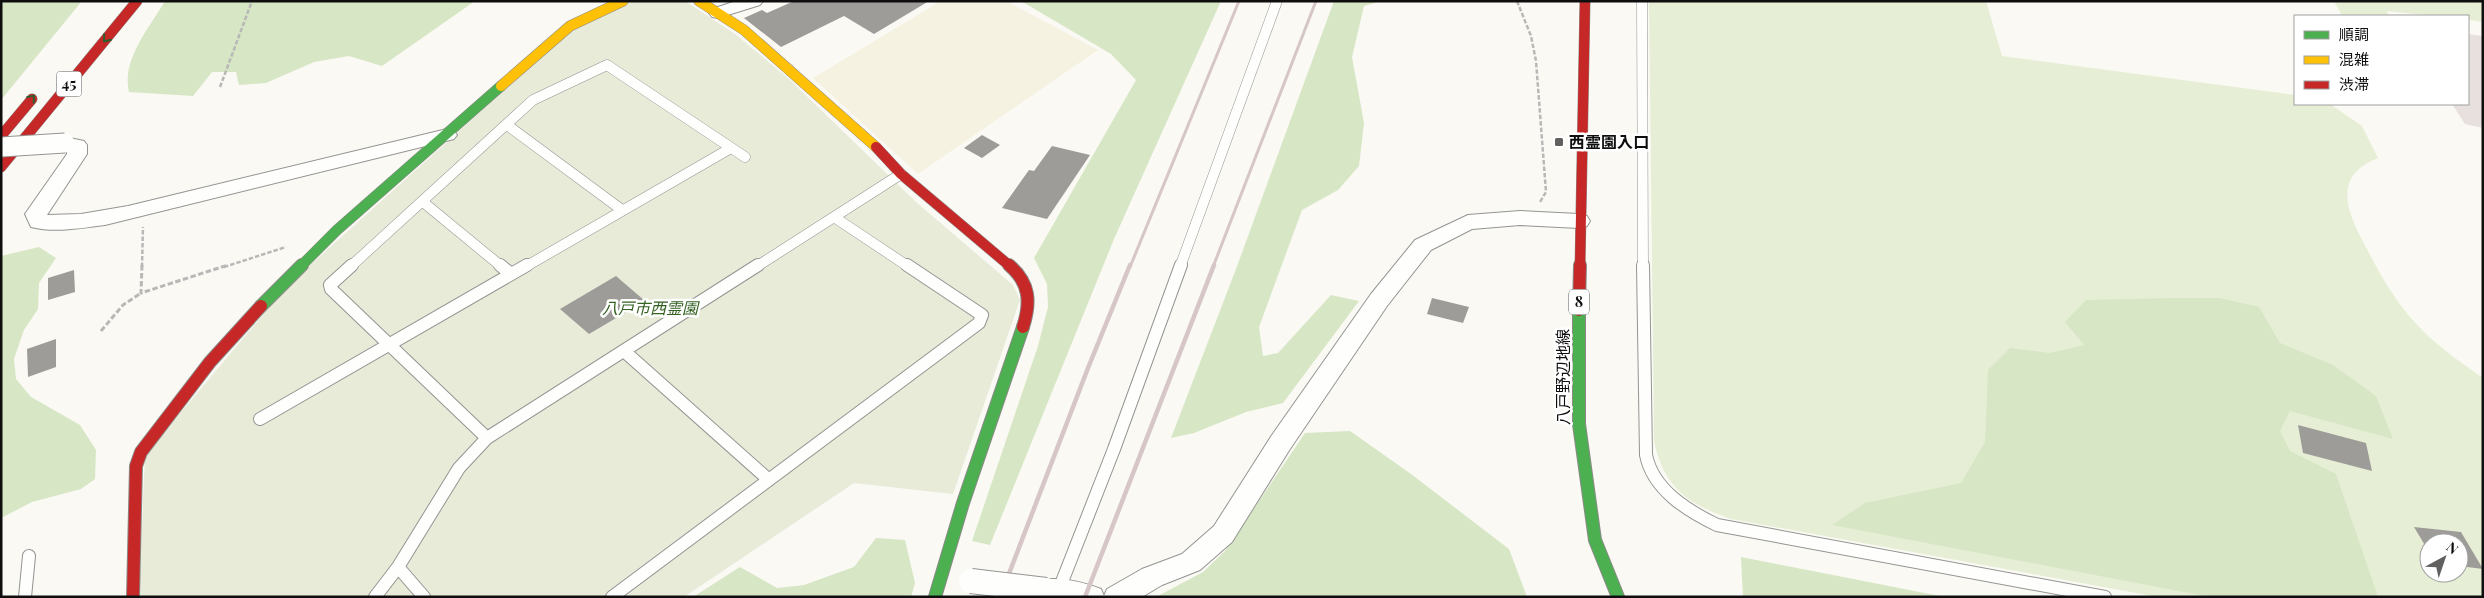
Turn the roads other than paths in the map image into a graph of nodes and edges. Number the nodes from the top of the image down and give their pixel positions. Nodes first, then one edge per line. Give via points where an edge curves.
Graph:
1 (137, 1) edge
2 (623, 1) edge
3 (699, 1) edge
4 (754, 1) edge
5 (1277, 1) edge
6 (1585, 1) edge
7 (1642, 1) edge
8 (718, 13) junction
9 (38, 91) dead end
10 (507, 125) junction
11 (448, 135) junction
12 (1, 136) edge
13 (1, 147) edge
14 (731, 148) junction
15 (745, 157) dead end
16 (1, 166) edge
17 (901, 174) junction
18 (422, 202) junction
19 (622, 210) junction
20 (834, 217) junction
21 (1579, 221) junction
22 (511, 274) junction
23 (388, 344) junction
24 (624, 351) junction
25 (260, 418) dead end
26 (487, 438) junction
27 (769, 480) junction
28 (29, 556) dead end
29 (398, 567) junction
30 (938, 587) edge
31 (1052, 591) junction
32 (25, 597) edge
33 (133, 597) edge
34 (375, 597) edge
35 (424, 597) edge
36 (612, 597) edge
37 (1091, 597) edge
38 (1118, 597) edge
39 (1618, 597) edge
40 (2105, 597) edge

1 -> 16 main road, 45
2 - 11 main road via 570,26
3 - 8 main road
4 - 8 street
5 - 31 lane via 1114,448
6 - 21 main road, 八戸野辺地線 / 8
7 - 40 lane via 1644,438 1647,461 1659,483 1674,500 1717,524
8 - 17 main road via 744,30 865,135
12 -> 9 main road, 45
10 - 14 lane via 533,100 607,65
10 - 18 lane
10 - 19 lane
11 - 13 street, bridge via 143,209 55,224 39,222 36,214 77,154 77,145
11 - 33 main road via 337,230 286,280 210,362 141,452 136,466
14 - 15 lane
14 - 19 lane
17 - 20 lane
17 - 30 main road via 1018,272 1029,294 1030,307
18 - 22 lane
18 - 23 lane via 330,285
19 - 22 lane
20 - 24 lane
20 - 27 lane via 982,315 979,323
21 - 38 street via 1468,222 1423,245 1379,300 1281,442 1223,534 1191,562 1152,577
21 - 39 main road, 八戸野辺地線 / 8 via 1579,424 1595,540
22 - 23 lane
23 - 25 lane
23 - 26 lane
24 - 26 lane
24 - 27 lane
26 - 29 lane via 459,468
27 - 36 lane
28 - 32 lane
29 - 34 lane
29 - 35 lane
30 - 31 street, bridge via 971,581
31 - 37 street

